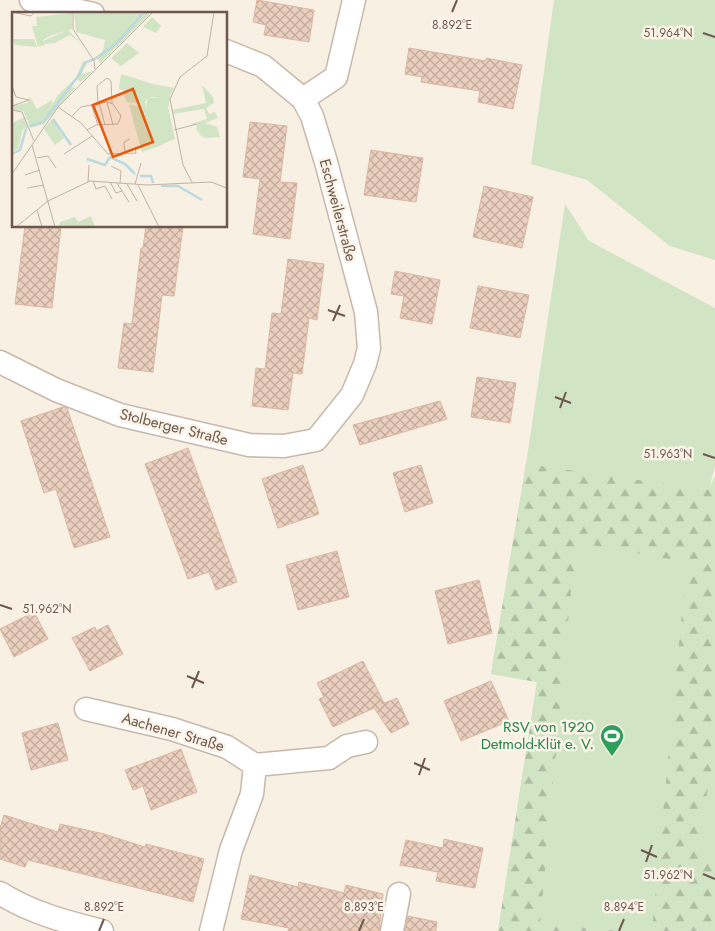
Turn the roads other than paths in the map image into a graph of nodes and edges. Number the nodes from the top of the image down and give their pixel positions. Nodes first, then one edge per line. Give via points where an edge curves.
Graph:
1 (31, 0) edge
2 (100, 0) edge
3 (354, 0) edge
4 (85, 12) edge
5 (95, 12) edge
6 (228, 52) edge
7 (303, 99) junction
8 (0, 362) edge
9 (342, 408) joint
10 (86, 709) dead end
11 (366, 742) dead end
12 (256, 765) junction
13 (0, 893) edge
14 (399, 894) dead end
15 (102, 931) edge
16 (211, 931) edge
17 (392, 931) edge

1 - 4 street
2 - 5 street
3 - 7 street via 336,77
6 - 7 street, Eschweilerstraße via 263,66
7 - 9 street, Eschweilerstraße via 312,116 326,162 366,312 369,348 365,364 352,395
8 - 9 street, Stolberger Straße via 56,390 120,415 249,445 284,446 316,440
10 - 12 street, Aachener Straße via 172,729 227,747
11 - 12 street via 347,746 329,758
12 - 16 street via 252,794 231,850
13 - 15 street via 57,919
14 - 17 street

